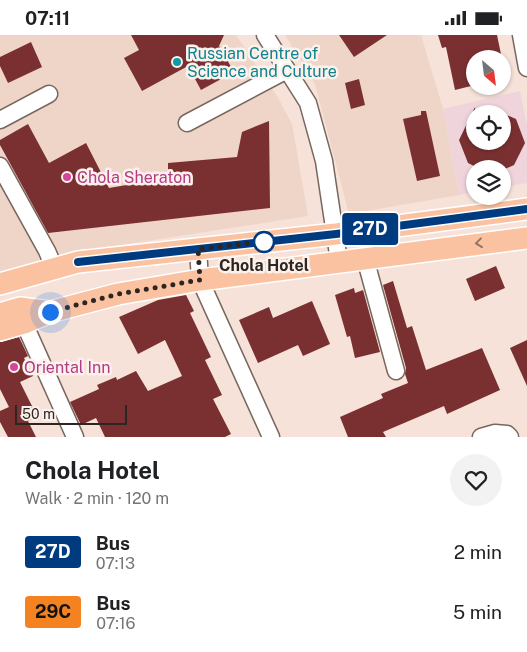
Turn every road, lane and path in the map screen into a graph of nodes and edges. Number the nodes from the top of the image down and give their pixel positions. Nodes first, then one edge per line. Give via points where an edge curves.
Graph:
1 (265, 35) edge
2 (521, 35) edge
3 (527, 68) edge
4 (287, 70) junction
5 (49, 94) dead end
6 (0, 120) edge
7 (187, 123) dead end
8 (0, 166) edge
9 (527, 209) edge
10 (336, 234) junction
11 (527, 237) edge
12 (198, 249) junction
13 (365, 257) junction
14 (339, 261) junction
15 (48, 271) junction
16 (200, 280) junction
17 (10, 303) edge
18 (0, 330) edge
19 (396, 371) dead end
20 (509, 435) edge
21 (74, 437) edge
22 (270, 437) edge
23 (481, 437) edge

1 - 4 street
2 - 3 street
4 - 7 street
4 - 10 street via 308,103 324,161
5 - 6 street
8 - 15 street via 47,251 50,258
9 - 10 main road
10 - 12 main road
10 - 14 street
11 -> 13 main road
12 - 15 main road via 78,262
12 - 16 street
13 - 14 main road
13 - 19 street
14 - 16 main road
15 - 17 main road
16 - 17 main road via 118,294 50,312
16 - 22 street
17 - 18 main road
17 - 21 street
20 - 23 street via 495,433

